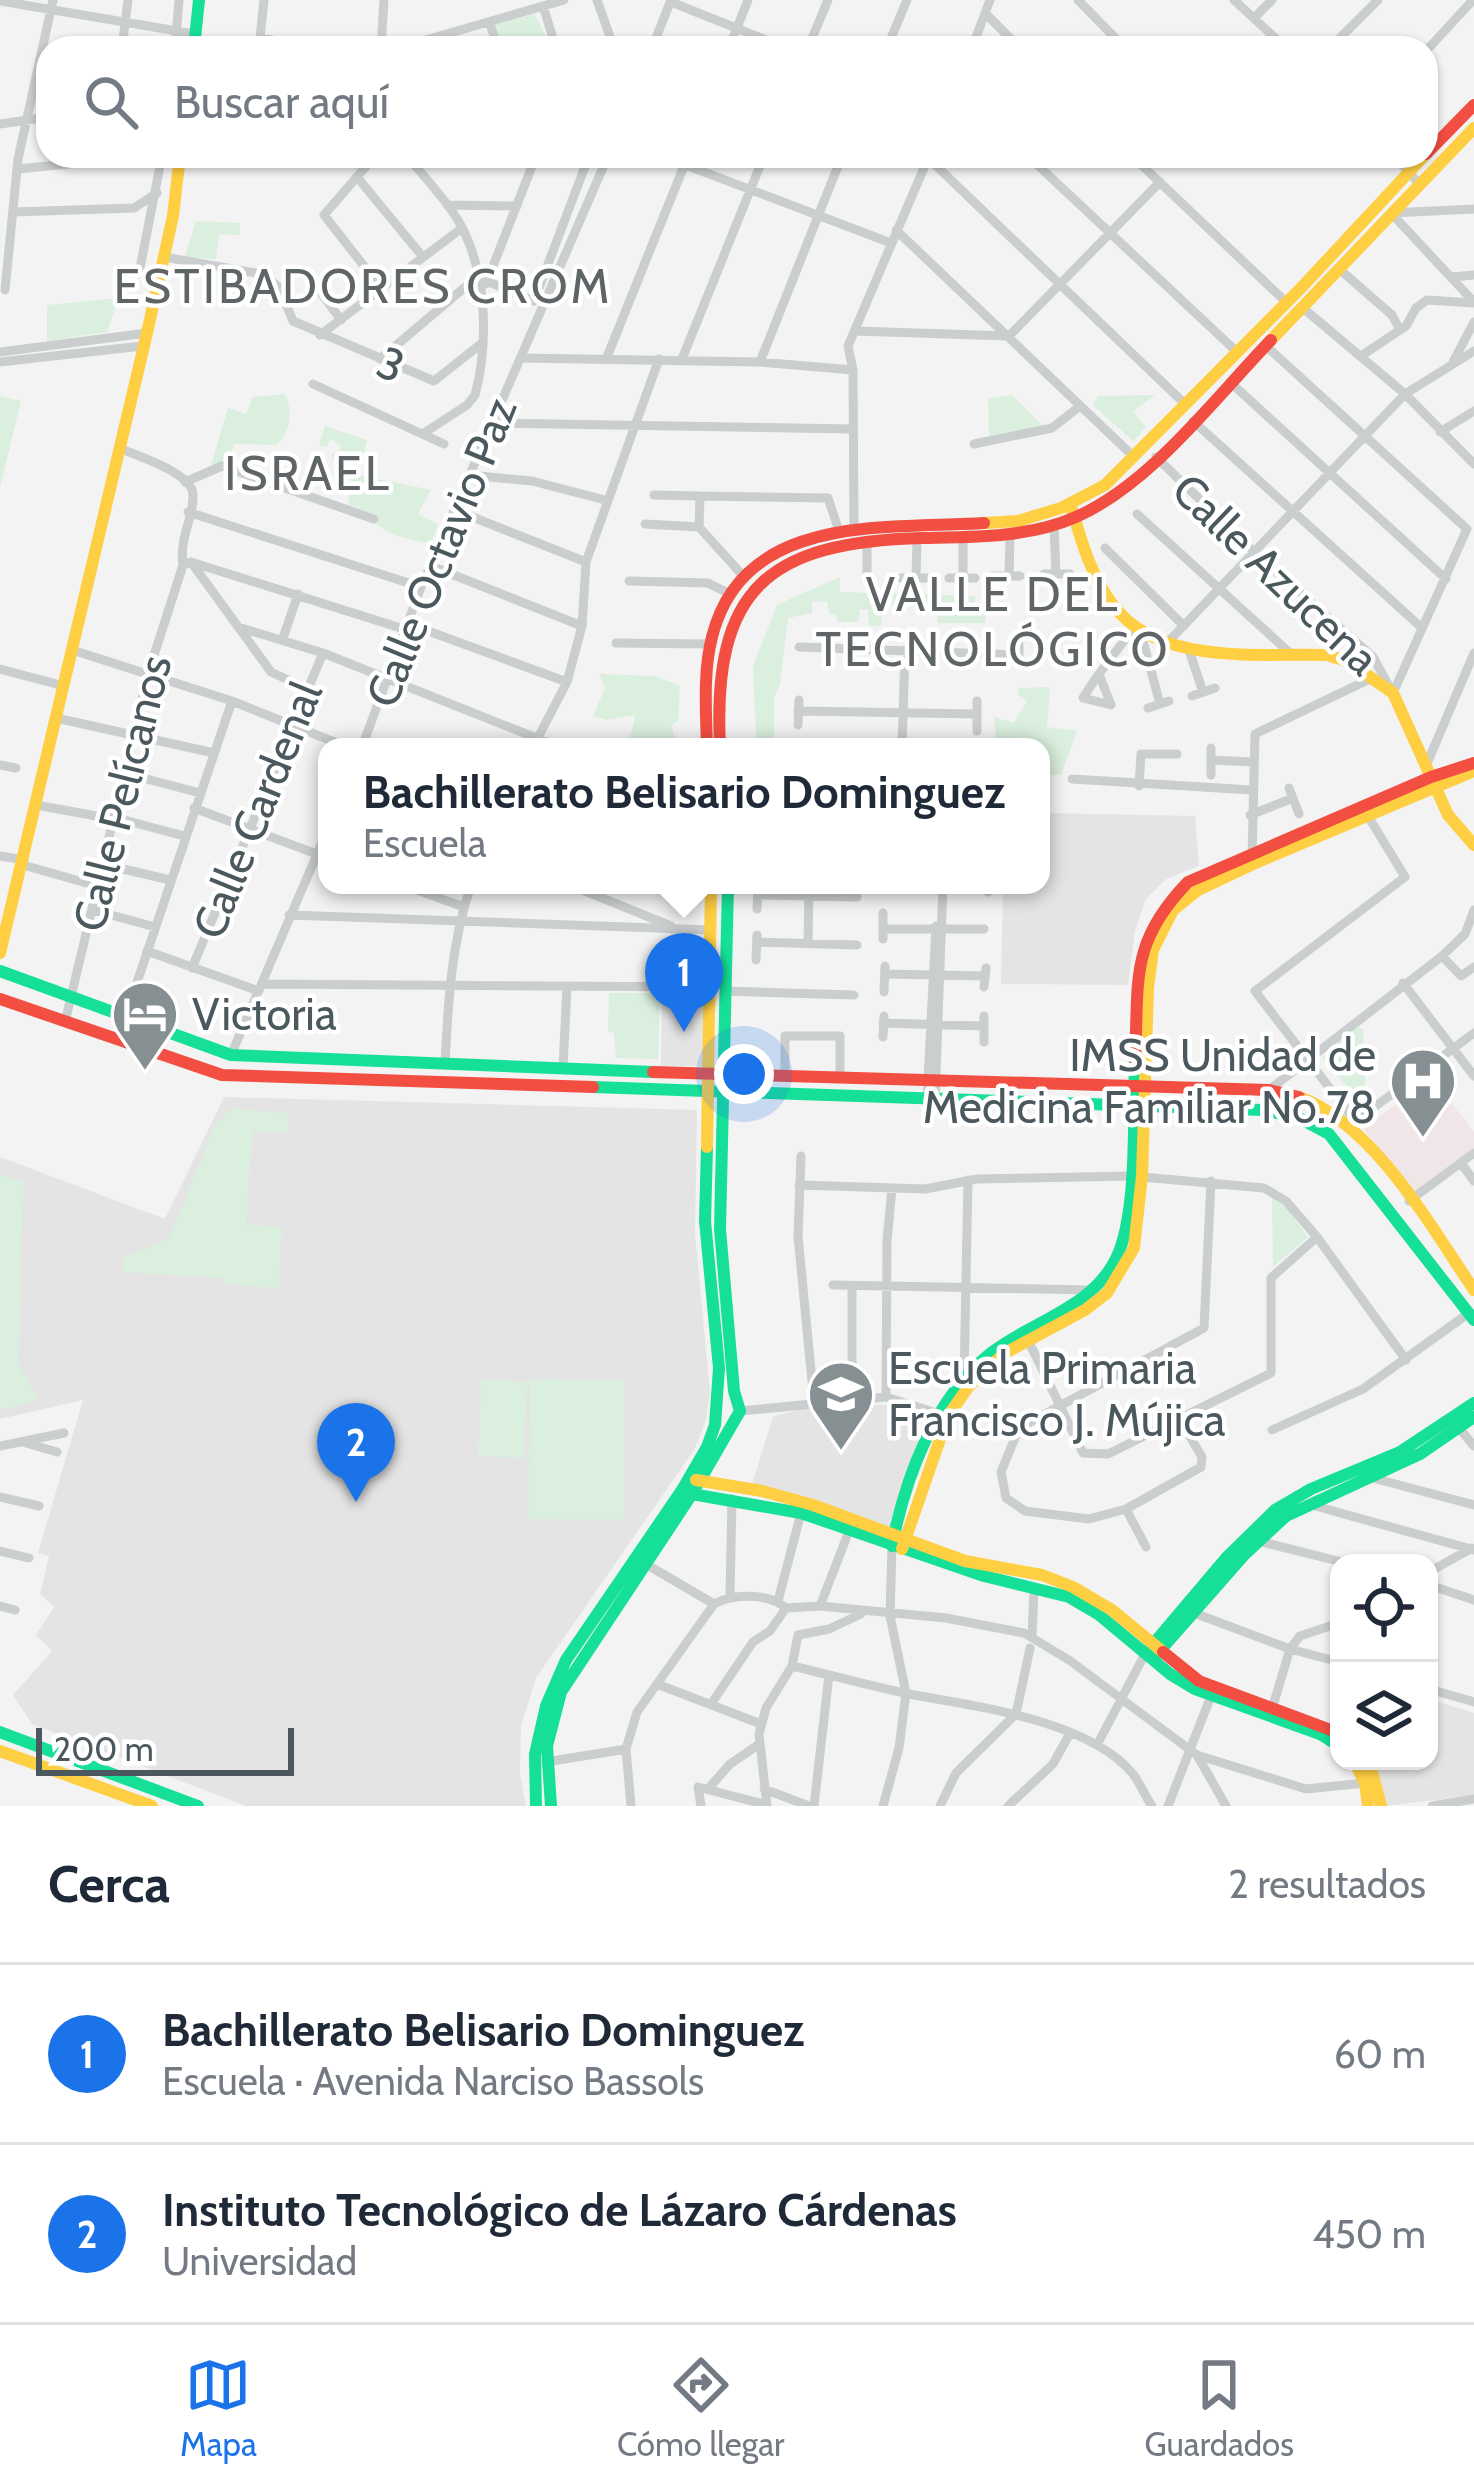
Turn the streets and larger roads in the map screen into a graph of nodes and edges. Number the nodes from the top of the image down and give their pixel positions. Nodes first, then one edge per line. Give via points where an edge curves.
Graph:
1 (128, 0) edge
2 (179, 0) edge
3 (199, 0) edge
4 (264, 0) edge
5 (384, 0) edge
6 (564, 0) edge
7 (597, 0) edge
8 (748, 0) edge
9 (828, 0) edge
10 (908, 0) edge
11 (990, 0) edge
12 (1078, 0) edge
13 (1234, 0) edge
14 (1271, 0) edge
15 (1378, 0) edge
16 (1473, 0) edge
17 (0, 1) edge
18 (671, 1) edge
19 (52, 5) edge
20 (543, 6) junction
21 (985, 13) junction
22 (1254, 18) junction
23 (125, 21) junction
24 (490, 24) junction
25 (736, 28) junction
26 (176, 31) junction
27 (47, 36) edge
28 (123, 36) edge
29 (176, 36) edge
30 (185, 36) edge
31 (195, 36) edge
32 (260, 36) edge
33 (382, 36) edge
34 (458, 36) edge
35 (494, 36) edge
36 (552, 36) edge
37 (610, 36) edge
38 (657, 36) edge
39 (733, 36) edge
40 (756, 36) edge
41 (813, 36) edge
42 (892, 36) edge
43 (976, 36) edge
44 (1008, 36) edge
45 (1113, 36) edge
46 (1273, 36) edge
47 (1342, 36) edge
48 (1438, 38) edge
49 (36, 87) edge
50 (1474, 105) edge
51 (27, 118) junction
52 (36, 118) edge
53 (0, 124) edge
54 (1474, 128) edge
55 (1438, 142) edge
56 (1458, 144) junction
57 (1474, 144) edge
58 (1438, 165) edge
59 (36, 167) edge
60 (160, 168) edge
61 (178, 168) edge
62 (365, 168) edge
63 (417, 168) edge
64 (531, 168) edge
65 (585, 168) edge
66 (603, 168) edge
67 (684, 168) edge
68 (699, 168) edge
69 (759, 168) edge
70 (837, 168) edge
71 (923, 168) edge
72 (939, 168) edge
73 (1040, 168) edge
74 (1145, 168) edge
75 (1405, 168) edge
76 (1412, 168) edge
77 (1435, 168) edge
78 (17, 169) junction
79 (1408, 172) junction
80 (357, 177) junction
81 (1160, 182) junction
82 (1419, 184) junction
83 (749, 191) junction
84 (157, 194) junction
85 (447, 205) junction
86 (517, 206) junction
87 (1474, 209) edge
88 (13, 212) junction
89 (1391, 213) junction
90 (818, 215) junction
91 (152, 220) junction
92 (171, 224) junction
93 (462, 228) junction
94 (896, 230) junction
95 (1108, 236) junction
96 (891, 243) junction
97 (163, 257) junction
98 (423, 257) junction
99 (1338, 268) junction
100 (305, 272) dead end
101 (139, 273) dead end
102 (1474, 275) edge
103 (1451, 277) junction
104 (482, 281) junction
105 (1060, 285) junction
106 (382, 289) junction
107 (5, 290) dead end
108 (1286, 302) junction
109 (1474, 303) edge
110 (1303, 308) junction
111 (340, 320) junction
112 (1474, 322) edge
113 (1400, 330) junction
114 (855, 331) junction
115 (320, 335) junction
116 (1009, 336) junction
117 (145, 339) junction
118 (482, 343) junction
119 (1266, 346) junction
120 (1474, 351) edge
121 (0, 352) edge
122 (1237, 352) junction
123 (1361, 356) junction
124 (607, 357) junction
125 (380, 358) junction
126 (520, 358) junction
127 (658, 359) junction
128 (682, 359) junction
129 (0, 362) edge
130 (760, 362) junction
131 (1450, 366) junction
132 (853, 370) junction
133 (1230, 382) junction
134 (313, 384) dead end
135 (1405, 394) junction
136 (1185, 404) junction
137 (1080, 406) junction
138 (1474, 412) edge
139 (1193, 421) junction
140 (491, 423) junction
141 (632, 426) junction
142 (852, 429) junction
143 (1441, 432) junction
144 (424, 433) junction
145 (1366, 436) junction
146 (444, 444) dead end
147 (974, 444) dead end
148 (119, 448) junction
149 (1132, 457) junction
150 (1156, 457) junction
151 (1474, 464) edge
152 (469, 475) junction
153 (1328, 475) junction
154 (185, 482) junction
155 (654, 495) dead end
156 (675, 496) junction
157 (700, 496) junction
158 (605, 500) junction
159 (1070, 503) junction
160 (454, 510) junction
161 (1294, 511) junction
162 (188, 512) junction
163 (1137, 514) dead end
164 (1074, 518) junction
165 (374, 519) dead end
166 (645, 524) dead end
167 (670, 525) junction
168 (1054, 525) junction
169 (699, 527) junction
170 (854, 529) junction
171 (839, 531) junction
172 (1010, 537) junction
173 (964, 538) junction
174 (917, 540) junction
175 (867, 543) junction
176 (1105, 548) dead end
177 (1255, 553) junction
178 (586, 562) junction
179 (187, 563) junction
180 (431, 566) junction
181 (1070, 574) dead end
182 (993, 576) dead end
183 (745, 578) junction
184 (902, 578) dead end
185 (950, 578) dead end
186 (963, 578) junction
187 (975, 578) dead end
188 (867, 579) dead end
189 (1446, 579) junction
190 (629, 580) dead end
191 (422, 587) junction
192 (1221, 589) junction
193 (298, 594) junction
194 (730, 594) junction
195 (582, 626) junction
196 (1184, 626) junction
197 (236, 627) junction
198 (408, 627) junction
199 (1422, 628) junction
200 (1137, 629) junction
201 (283, 638) junction
202 (1168, 642) junction
203 (616, 643) dead end
204 (708, 644) junction
205 (800, 646) dead end
206 (1188, 647) junction
207 (72, 650) junction
208 (905, 650) junction
209 (322, 653) junction
210 (1290, 653) junction
211 (1474, 653) edge
212 (1019, 654) dead end
213 (0, 669) edge
214 (148, 674) junction
215 (1099, 674) dead end
216 (1372, 678) junction
217 (389, 682) junction
218 (567, 682) junction
219 (64, 686) junction
220 (306, 688) junction
221 (1203, 692) dead end
222 (1393, 693) junction
223 (232, 701) junction
224 (977, 701) dead end
225 (1159, 704) dead end
226 (903, 714) junction
227 (977, 714) junction
228 (56, 718) junction
229 (292, 723) junction
230 (798, 724) dead end
231 (977, 731) dead end
232 (134, 734) junction
233 (326, 738) edge
234 (366, 738) edge
235 (524, 738) edge
236 (539, 738) edge
237 (707, 738) edge
238 (719, 738) edge
239 (902, 738) edge
240 (214, 753) junction
241 (1177, 754) dead end
242 (1253, 762) junction
243 (0, 765) edge
244 (1474, 767) edge
245 (16, 769) dead end
246 (124, 773) junction
247 (1211, 775) dead end
248 (1430, 777) junction
249 (1072, 779) dead end
250 (1139, 785) junction
251 (1251, 790) junction
252 (200, 793) junction
253 (36, 805) junction
254 (194, 808) junction
255 (1299, 814) dead end
256 (1250, 815) junction
257 (1368, 816) junction
258 (113, 818) junction
259 (249, 829) junction
260 (184, 836) junction
261 (1474, 845) edge
262 (318, 855) edge
263 (0, 856) edge
264 (1252, 860) junction
265 (23, 863) junction
266 (318, 863) edge
267 (102, 864) junction
268 (170, 880) junction
269 (98, 886) junction
270 (428, 894) edge
271 (468, 894) edge
272 (592, 894) edge
273 (711, 894) edge
274 (727, 894) edge
275 (758, 894) edge
276 (809, 894) edge
277 (940, 894) edge
278 (464, 907) junction
279 (758, 909) dead end
280 (93, 910) junction
281 (1474, 910) edge
282 (883, 914) dead end
283 (289, 915) junction
284 (459, 922) junction
285 (155, 927) junction
286 (677, 928) junction
287 (938, 929) junction
288 (711, 930) junction
289 (808, 944) junction
290 (983, 944) dead end
291 (147, 951) junction
292 (0, 953) edge
293 (1442, 956) junction
294 (857, 959) dead end
295 (756, 961) dead end
296 (1474, 967) edge
297 (192, 968) junction
298 (0, 971) edge
299 (936, 975) junction
300 (985, 977) dead end
301 (448, 983) junction
302 (1403, 983) junction
303 (567, 987) junction
304 (261, 988) junction
305 (718, 989) junction
306 (884, 992) dead end
307 (854, 995) dead end
308 (0, 999) edge
309 (72, 999) junction
310 (124, 1018) junction
311 (65, 1022) junction
312 (934, 1024) junction
313 (1474, 1033) edge
314 (883, 1037) dead end
315 (984, 1042) dead end
316 (1454, 1048) junction
317 (231, 1055) junction
318 (1308, 1057) junction
319 (445, 1065) junction
320 (488, 1067) junction
321 (563, 1068) junction
322 (716, 1073) junction
323 (785, 1075) junction
324 (1474, 1076) edge
325 (840, 1077) junction
326 (932, 1081) junction
327 (487, 1085) junction
328 (1139, 1089) junction
329 (1269, 1090) junction
330 (716, 1092) junction
331 (931, 1100) junction
332 (1139, 1105) junction
333 (1352, 1124) junction
334 (1474, 1153) edge
335 (801, 1156) dead end
336 (1461, 1163) junction
337 (1137, 1176) junction
338 (968, 1180) junction
339 (1211, 1181) junction
340 (1474, 1181) edge
341 (799, 1186) junction
342 (892, 1188) junction
343 (1409, 1201) junction
344 (1317, 1237) junction
345 (1474, 1257) edge
346 (1458, 1267) junction
347 (833, 1285) dead end
348 (852, 1287) junction
349 (887, 1288) junction
350 (964, 1290) junction
351 (1096, 1290) junction
352 (1474, 1290) edge
353 (1471, 1317) edge
354 (1026, 1336) junction
355 (1406, 1360) junction
356 (732, 1367) junction
357 (717, 1368) junction
358 (964, 1379) junction
359 (886, 1397) junction
360 (852, 1398) junction
361 (814, 1402) junction
362 (1474, 1403) edge
363 (1061, 1405) junction
364 (740, 1411) junction
365 (940, 1414) junction
366 (1474, 1417) edge
367 (1180, 1418) junction
368 (1459, 1428) junction
369 (1272, 1430) dead end
370 (64, 1433) dead end
371 (20, 1442) junction
372 (0, 1446) edge
373 (1474, 1446) edge
374 (57, 1453) dead end
375 (1370, 1477) junction
376 (690, 1486) junction
377 (0, 1497) edge
378 (732, 1499) junction
379 (1308, 1504) junction
380 (1474, 1505) edge
381 (39, 1506) dead end
382 (1126, 1509) junction
383 (801, 1513) junction
384 (849, 1531) junction
385 (1258, 1541) junction
386 (898, 1543) junction
387 (1146, 1547) dead end
388 (1473, 1548) edge
389 (0, 1551) edge
390 (29, 1558) dead end
391 (1330, 1559) edge
392 (644, 1563) junction
393 (1438, 1566) edge
394 (1034, 1587) junction
395 (1438, 1588) edge
396 (730, 1595) junction
397 (1474, 1600) edge
398 (714, 1604) junction
399 (0, 1606) edge
400 (820, 1606) junction
401 (15, 1610) dead end
402 (866, 1612) junction
403 (1194, 1613) junction
404 (890, 1616) junction
405 (789, 1618) junction
406 (1318, 1618) dead end
407 (1330, 1622) edge
408 (1123, 1626) junction
409 (1330, 1626) edge
410 (1031, 1643) junction
411 (1290, 1649) junction
412 (1153, 1652) junction
413 (1330, 1659) edge
414 (792, 1666) junction
415 (829, 1675) junction
416 (1474, 1683) edge
417 (657, 1684) junction
418 (1438, 1689) edge
419 (906, 1693) junction
420 (1210, 1696) junction
421 (1121, 1700) junction
422 (1472, 1701) edge
423 (711, 1704) junction
424 (1244, 1704) junction
425 (1271, 1709) junction
426 (1016, 1714) junction
427 (761, 1724) junction
428 (1330, 1727) edge
429 (3, 1733) edge
430 (542, 1733) junction
431 (1070, 1735) junction
432 (1330, 1740) edge
433 (758, 1745) junction
434 (1097, 1745) junction
435 (626, 1749) junction
436 (0, 1750) edge
437 (1192, 1752) junction
438 (546, 1762) junction
439 (1358, 1770) edge
440 (1371, 1770) edge
441 (1365, 1784) junction
442 (703, 1788) junction
443 (764, 1789) junction
444 (1141, 1789) junction
445 (1471, 1802) edge
446 (767, 1805) edge
447 (152, 1806) edge
448 (197, 1806) edge
449 (536, 1806) edge
450 (551, 1806) edge
451 (631, 1806) edge
452 (700, 1806) edge
453 (811, 1806) edge
454 (883, 1806) edge
455 (940, 1806) edge
456 (1008, 1806) edge
457 (1135, 1806) edge
458 (1152, 1806) edge
459 (1168, 1806) edge
460 (1226, 1806) edge
461 (1368, 1806) edge
462 (1381, 1806) edge
463 (1432, 1806) edge

1 - 23 street
2 - 26 street
3 - 31 street
4 - 32 street
5 - 33 street
6 - 20 street
7 - 37 street
8 - 25 street
9 - 41 street
10 - 42 street
11 - 21 street
12 - 45 street
13 - 22 street
14 - 22 street
15 - 47 street
16 - 48 street
17 - 19 street
18 - 25 street
18 - 38 street
19 - 23 street
19 - 27 street
20 - 24 street
20 - 36 street
21 - 43 street
21 - 44 street
22 - 46 street
23 - 26 street
23 - 28 street
24 - 34 street
24 - 35 street
25 - 39 street
25 - 40 street
26 - 29 street
26 - 30 street
49 - 51 street
50 - 55 street
51 - 52 street
51 - 53 street
51 - 78 street
54 - 56 street
56 - 57 street
56 - 58 street
59 - 78 street
60 - 84 street
61 - 92 street
62 - 80 street
63 - 85 street
64 - 86 street
65 - 104 street via 533,301
66 - 126 street, Calle Octavio Paz
67 - 124 street
68 - 83 street
69 - 83 street
70 - 90 street
71 - 94 street
72 - 105 street
73 - 95 street
74 - 81 street
75 - 79 street
76 - 79 street
77 - 82 street
78 - 88 street
79 - 82 street
79 - 108 street
80 - 98 street
80 - 106 street via 324,215
81 - 95 street
81 - 108 street
82 - 89 street
83 - 90 street
83 - 128 street
84 - 88 street via 134,208
84 - 91 street
85 - 86 street
85 - 93 street
86 - 104 street
87 - 89 street
88 - 107 street
89 - 99 street
89 - 103 street
90 - 96 street
90 - 130 street
91 - 92 street
91 - 101 street
92 - 97 street
93 - 98 street
93 - 104 street
94 - 96 street
94 - 116 street
95 - 105 street
95 - 122 street
96 - 114 street
97 - 115 street, 3 via 262,274 279,287 293,321
97 - 117 street
98 - 106 street
99 - 110 street
99 - 113 street
100 - 111 street
102 - 103 street
103 - 109 street
104 - 118 street
104 - 125 street
105 - 116 street
105 - 136 street
106 - 111 street
108 - 122 street
109 - 113 street via 1426,300
110 - 119 street
110 - 123 street
111 - 115 street
112 - 131 street
113 - 123 street
114 - 116 street
114 - 132 street via 848,346
115 - 125 street, 3
116 - 137 street
117 - 121 street
117 - 129 street
117 - 148 street
118 - 125 street, 3 via 434,381
118 - 144 street via 475,395
119 - 133 street
119 - 145 street
120 - 131 street
122 - 136 street
123 - 135 street
124 - 126 street
124 - 127 street
126 - 140 street, Calle Octavio Paz
127 - 128 street
127 - 141 street
128 - 130 street
130 - 132 street
131 - 135 street
132 - 142 street
133 - 139 street
133 - 153 street
134 - 144 street
135 - 143 street
135 - 145 street
136 - 149 street
137 - 147 street via 1052,428
137 - 149 street
138 - 143 street
139 - 150 street
139 - 161 street
140 - 141 street
140 - 152 street, Calle Octavio Paz
141 - 142 street
141 - 158 street
142 - 170 street
143 - 151 street
144 - 146 street
145 - 153 street
145 - 189 street via 1467,529
148 - 154 street
148 - 207 street
149 - 159 street
150 - 164 street
150 - 177 street, Calle Azucena
152 - 158 street
152 - 160 street, Calle Octavio Paz
153 - 161 street
153 - 189 street
154 - 162 street, Calle Pelícanos via 193,495
154 - 165 street via 222,466
155 - 156 street
156 - 157 street
156 - 167 street
157 - 169 street
157 - 171 street via 828,498
158 - 178 street
159 - 164 street
159 - 170 street via 1018,521
160 - 178 street
160 - 180 street, Calle Octavio Paz
161 - 177 street
161 - 199 street
162 - 179 street, Calle Pelícanos
162 - 191 street
163 - 192 street
164 - 168 street
164 - 200 street via 1100,582
166 - 167 street
167 - 169 street
168 - 172 street
168 - 181 street via 1050,574
169 - 183 street
170 - 171 street
171 - 183 street via 797,541
172 - 173 street
172 - 182 street via 1015,576
173 - 174 street
173 - 186 street
174 - 175 street
174 - 184 street via 922,578
175 - 188 street
175 - 238 street via 798,556 750,593 722,654
176 - 196 street
177 - 192 street
177 - 222 street, Calle Azucena via 1373,657
178 - 195 street
179 - 193 street
179 - 197 street
179 - 214 street, Calle Pelícanos
180 - 191 street, Calle Octavio Paz
180 - 195 street
183 - 194 street
185 - 186 street
186 - 187 street
189 - 199 street
190 - 194 street via 708,583
191 - 198 street, Calle Octavio Paz
192 - 196 street
192 - 210 street
193 - 198 street
193 - 201 street
194 - 204 street
195 - 218 street
196 - 202 street
197 - 201 street
197 - 220 street via 272,672
198 - 217 street, Calle Octavio Paz
198 - 218 street
199 - 222 street
200 - 202 street
200 - 215 street
200 - 225 street
201 - 209 street
202 - 206 street
203 - 204 street
204 - 237 street
205 - 208 street
206 - 210 street
206 - 221 street
207 - 214 street
207 - 219 street
208 - 212 street
208 - 226 street
209 - 217 street
209 - 220 street, Calle Cardenal
210 - 216 street via 1328,655
211 - 248 street
213 - 219 street
214 - 223 street
214 - 232 street, Calle Pelícanos
216 - 222 street
216 - 242 street via 1255,734
217 - 234 street, Calle Octavio Paz
217 - 235 street
218 - 236 street
219 - 228 street
220 - 229 street, Calle Cardenal
222 - 248 street
223 - 229 street
223 - 240 street
224 - 227 street
226 - 227 street
226 - 230 street via 798,705
226 - 239 street
227 - 231 street
228 - 232 street
228 - 253 street
229 - 233 street
229 - 259 street, Calle Cardenal
232 - 240 street
232 - 246 street, Calle Pelícanos
240 - 252 street
241 - 250 street via 1141,754
242 - 247 street via 1211,754
242 - 251 street
243 - 245 street
244 - 248 street
246 - 252 street
246 - 258 street, Calle Pelícanos
248 - 257 street
248 - 261 street
248 - 264 street
249 - 250 street
250 - 251 street
251 - 256 street
252 - 254 street
253 - 258 street
253 - 265 street
254 - 259 street
254 - 260 street
255 - 256 street via 1291,793
256 - 264 street
257 - 264 street
257 - 318 street via 1405,877 1255,991
258 - 260 street
258 - 267 street, Calle Pelícanos
259 - 262 street
259 - 297 street, Calle Cardenal
260 - 268 street
263 - 265 street
264 - 328 street via 1198,890 1162,927
265 - 269 street
265 - 292 street
266 - 283 street
267 - 268 street
267 - 269 street, Calle Pelícanos
268 - 285 street
269 - 280 street, Calle Pelícanos
270 - 278 street
271 - 278 street
272 - 286 street
273 - 288 street
274 - 305 street
275 - 279 street
276 - 289 street
277 - 287 street
278 - 284 street
280 - 285 street
280 - 309 street, Calle Pelícanos
281 - 293 street via 1465,934
282 - 287 street via 883,934
283 - 284 street
283 - 304 street
284 - 286 street
284 - 301 street
285 - 291 street
286 - 288 street
287 - 290 street via 984,926
287 - 299 street
288 - 305 street
289 - 294 street via 857,942
289 - 295 street via 757,939
291 - 297 street
291 - 310 street
293 - 296 street via 1461,976
293 - 302 street
297 - 304 street
298 - 309 street
299 - 300 street
299 - 306 street via 885,970
299 - 312 street
301 - 303 street
301 - 304 street
301 - 319 street
302 - 316 street
302 - 318 street
303 - 305 street
303 - 321 street
304 - 317 street
305 - 307 street
305 - 322 street
308 - 311 street
309 - 310 street
309 - 311 street, Calle Pelícanos
310 - 317 street
311 - 327 street via 222,1075
312 - 314 street via 884,1019
312 - 315 street via 984,1021
312 - 326 street
313 - 316 street
316 - 324 street
316 - 333 street
317 - 319 street
318 - 329 street
318 - 333 street
319 - 320 street
320 - 321 street
320 - 327 street
321 - 322 street
322 - 323 street
322 - 330 street
323 - 325 street
323 - 325 street via 785,1036 839,1036
325 - 326 street
326 - 328 street
326 - 331 street
327 - 330 street
328 - 329 street
328 - 332 street
329 - 333 street
330 - 331 street
330 - 356 street
330 - 357 street via 705,1219
331 - 332 street
332 - 337 street
332 - 353 street via 1262,1110 1329,1134
333 - 343 street
334 - 336 street
335 - 341 street
336 - 340 street
336 - 343 street
337 - 338 street
337 - 339 street
337 - 351 street via 1120,1255
337 - 354 street via 1134,1248 1107,1292
338 - 342 street
338 - 350 street
339 - 344 street via 1269,1191
339 - 363 street via 1204,1328
341 - 342 street
341 - 361 street
342 - 349 street
343 - 346 street
344 - 355 street
344 - 367 street via 1270,1279 1271,1372
345 - 346 street
346 - 352 street
347 - 348 street
348 - 349 street
348 - 360 street
349 - 350 street
349 - 359 street
350 - 351 street
350 - 358 street
351 - 354 street
353 - 355 street
354 - 358 street via 1002,1345
354 - 363 street
354 - 386 street via 984,1370 948,1416
355 - 369 street
356 - 357 street
356 - 364 street
357 - 376 street via 715,1426
358 - 365 street
359 - 360 street
359 - 365 street
360 - 361 street
361 - 364 street
362 - 412 street via 1400,1452 1276,1510 1227,1557
363 - 367 street via 1084,1453 1108,1454
363 - 382 street via 1019,1428 1001,1472 1006,1498 1060,1517
364 - 376 street
365 - 386 street
366 - 368 street
367 - 382 street via 1201,1467
368 - 373 street
368 - 375 street
370 - 371 street
371 - 372 street
371 - 374 street
375 - 379 street
375 - 380 street
376 - 378 street
376 - 386 street via 814,1505
376 - 392 street
376 - 430 street via 559,1671
377 - 381 street
378 - 383 street
378 - 396 street
379 - 385 street
379 - 388 street
382 - 387 street
383 - 384 street
383 - 405 street
384 - 386 street
384 - 400 street
385 - 391 street
385 - 403 street
386 - 394 street
386 - 404 street
386 - 408 street via 1042,1575 1096,1599
388 - 393 street
389 - 390 street
392 - 398 street
392 - 430 street
394 - 408 street
394 - 410 street
395 - 397 street
396 - 398 street
396 - 405 street
398 - 417 street
399 - 401 street
400 - 402 street
400 - 405 street
402 - 404 street
402 - 405 street via 829,1629
403 - 411 street
403 - 412 street
404 - 410 street via 946,1618 1024,1633
404 - 419 street
405 - 414 street
405 - 423 street via 753,1642
406 - 407 street
408 - 412 street
409 - 411 street via 1300,1636
410 - 421 street
410 - 426 street
411 - 413 street
411 - 425 street
412 - 420 street
412 - 421 street
412 - 424 street
414 - 415 street
414 - 427 street
415 - 419 street
415 - 453 street
416 - 422 street
417 - 423 street
417 - 435 street
418 - 422 street
419 - 426 street
419 - 454 street
420 - 424 street
420 - 437 street
421 - 434 street
421 - 437 street
423 - 427 street
424 - 425 street
424 - 432 street
425 - 428 street
426 - 431 street
426 - 455 street via 956,1773
427 - 433 street
429 - 436 street
429 - 448 street
430 - 438 street
430 - 449 street
431 - 434 street
431 - 456 street via 1053,1764
433 - 442 street
433 - 443 street
434 - 444 street
435 - 438 street
435 - 451 street
436 - 447 street
437 - 441 street via 1306,1789
437 - 459 street
437 - 460 street
438 - 450 street
439 - 441 street
440 - 462 street
441 - 461 street
442 - 446 street
442 - 452 street
443 - 446 street
443 - 453 street
444 - 457 street
444 - 458 street
445 - 463 street

